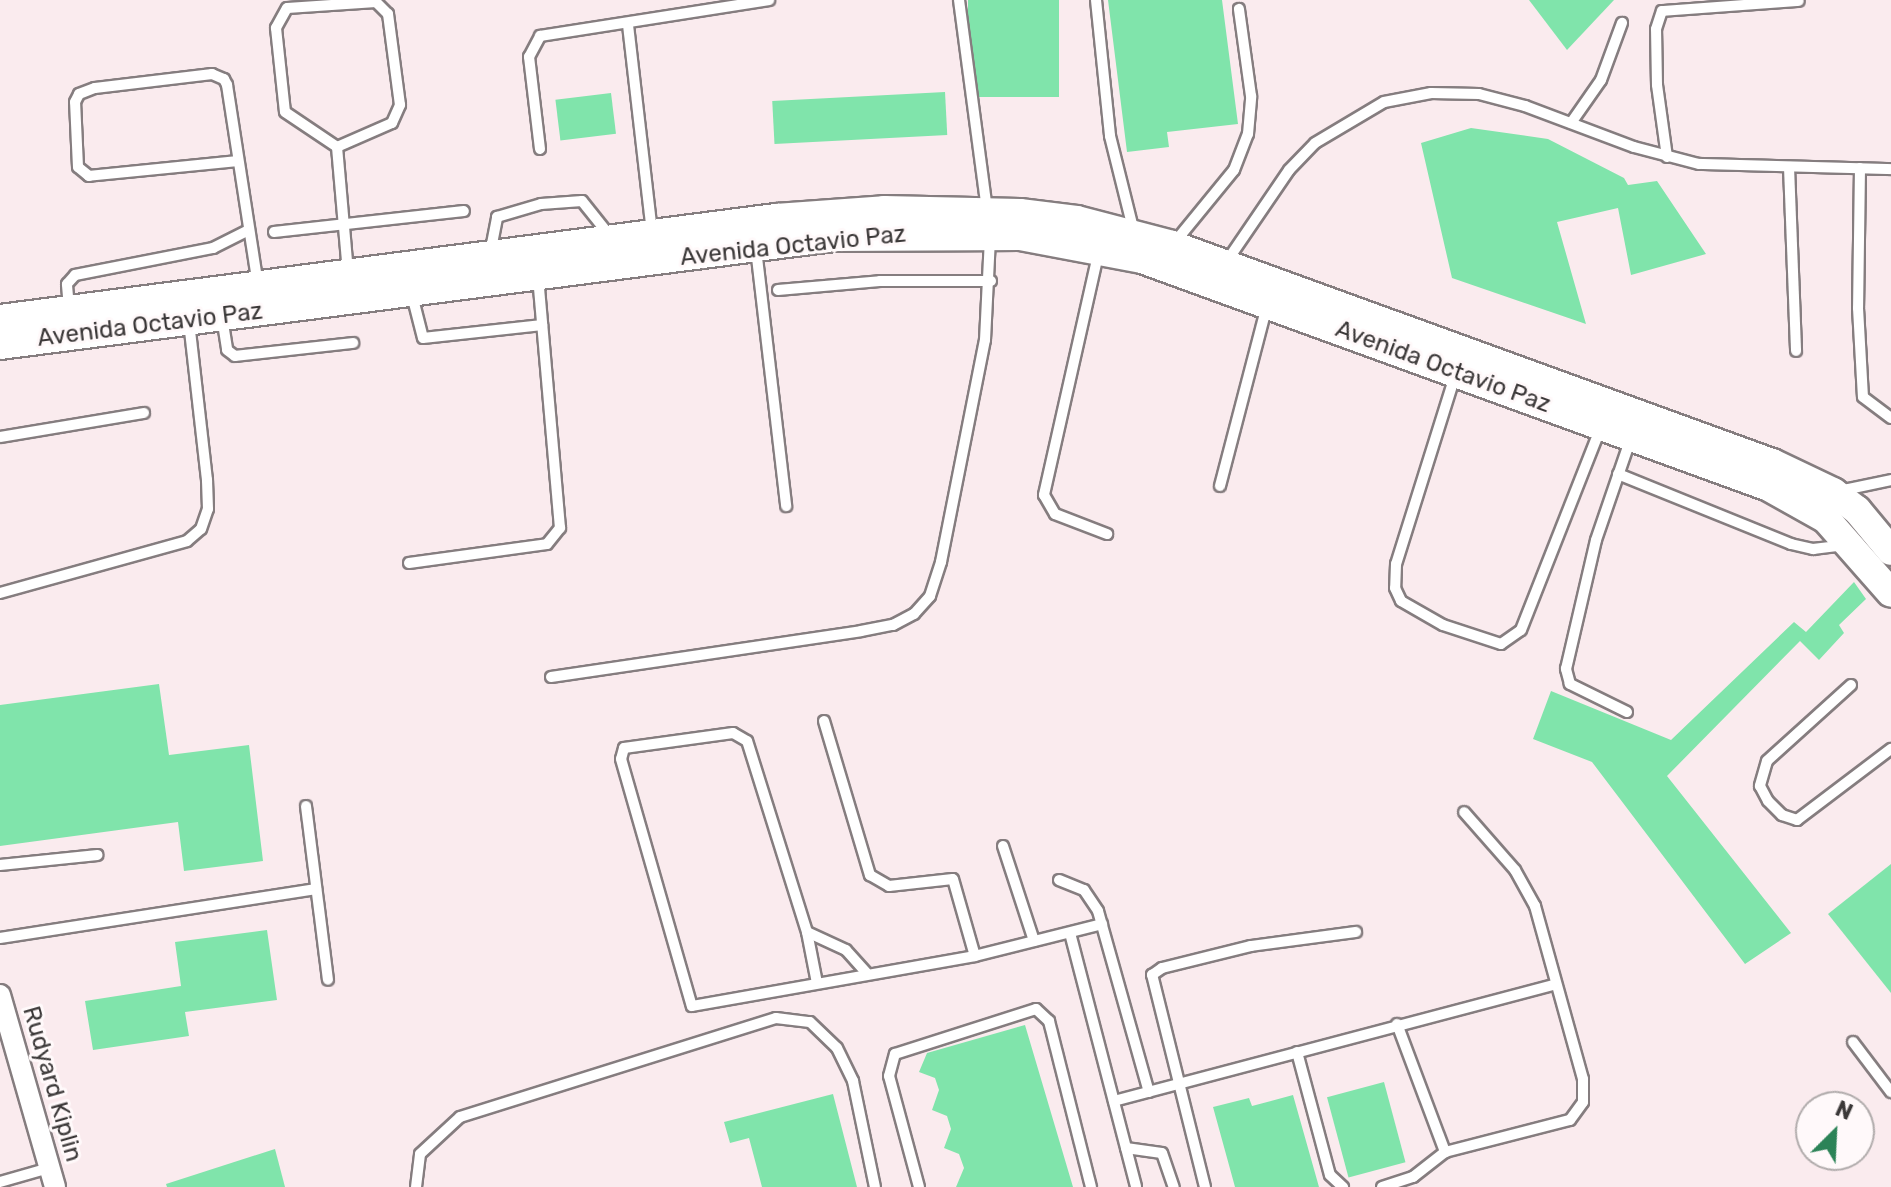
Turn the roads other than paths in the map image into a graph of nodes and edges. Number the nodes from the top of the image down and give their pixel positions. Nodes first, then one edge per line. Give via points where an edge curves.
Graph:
1 (769, 0) edge
2 (959, 0) edge
3 (1096, 0) edge
4 (1799, 1) edge
5 (1239, 9) dead end
6 (1622, 23) dead end
7 (628, 25) junction
8 (1571, 123) junction
9 (337, 147) junction
10 (540, 149) dead end
11 (1667, 157) junction
12 (238, 161) junction
13 (1789, 167) junction
14 (1860, 168) junction
15 (1891, 169) edge
16 (464, 211) dead end
17 (988, 221) junction
18 (345, 224) junction
19 (249, 230) junction
20 (274, 232) dead end
21 (1134, 234) junction
22 (652, 235) junction
23 (612, 240) junction
24 (1172, 245) junction
25 (756, 247) junction
26 (1100, 249) junction
27 (490, 256) junction
28 (1218, 274) junction
29 (348, 275) junction
30 (538, 275) junction
31 (991, 281) junction
32 (259, 287) junction
33 (778, 290) dead end
34 (411, 291) junction
35 (1268, 303) junction
36 (70, 310) junction
37 (222, 316) junction
38 (0, 319) edge
39 (189, 320) junction
40 (542, 325) junction
41 (353, 343) dead end
42 (0, 345) edge
43 (1796, 351) dead end
44 (1456, 372) junction
45 (144, 413) dead end
46 (1891, 418) edge
47 (1602, 426) junction
48 (1631, 436) junction
49 (0, 437) edge
50 (1618, 474) junction
51 (1891, 480) edge
52 (1220, 486) dead end
53 (1833, 492) junction
54 (786, 506) dead end
55 (1107, 534) dead end
56 (1851, 543) junction
57 (1891, 551) edge
58 (409, 563) dead end
59 (0, 593) edge
60 (1891, 593) edge
61 (551, 677) dead end
62 (1851, 685) dead end
63 (1627, 712) dead end
64 (824, 721) dead end
65 (1891, 749) edge
66 (306, 806) dead end
67 (1464, 812) dead end
68 (1003, 846) dead end
69 (97, 855) dead end
70 (0, 865) edge
71 (1059, 880) dead end
72 (316, 889) junction
73 (1102, 924) junction
74 (807, 932) junction
75 (1356, 932) dead end
76 (1070, 933) junction
77 (0, 938) edge
78 (1034, 941) junction
79 (975, 956) junction
80 (866, 972) junction
81 (328, 980) dead end
82 (817, 983) junction
83 (1556, 984) junction
84 (0, 995) edge
85 (1397, 1024) junction
86 (1853, 1042) dead end
87 (1297, 1052) junction
88 (1178, 1084) junction
89 (1149, 1092) junction
90 (1891, 1092) edge
91 (1114, 1101) junction
92 (1126, 1148) junction
93 (1445, 1152) junction
94 (52, 1177) edge
95 (0, 1182) edge
96 (416, 1187) edge
97 (875, 1187) edge
98 (919, 1187) edge
99 (1091, 1187) edge
100 (1136, 1187) edge
101 (1174, 1187) edge
102 (1205, 1187) edge
103 (1343, 1187) edge
104 (1382, 1187) edge

1 - 7 lane
2 - 17 lane
3 - 21 lane via 1110,136
4 - 11 lane via 1662,11 1656,29 1657,85
5 - 24 lane via 1251,96 1248,134 1234,170
6 - 8 lane via 1601,80
7 - 10 lane via 540,36 531,45
7 - 22 lane
8 - 11 lane
8 - 28 lane via 1479,94 1431,93 1384,102 1315,143 1289,170
9 - 9 lane via 392,123 400,105 388,14 376,2 287,8 278,17 285,112
9 - 18 lane
11 - 13 lane via 1699,164
12 - 12 lane via 227,85 218,75 95,88 79,94 75,102 76,160 89,176
12 - 19 lane
13 - 14 lane
13 - 43 lane
14 - 15 lane
14 - 46 lane via 1863,397
16 - 18 lane
17 - 21 street, Avenida Octavio Paz via 1077,220
17 - 22 street, Avenida Octavio Paz via 776,218
17 - 25 street, Avenida Octavio Paz
17 - 26 street, Avenida Octavio Paz
17 - 31 lane
18 - 20 lane
18 - 29 lane
19 - 32 lane
19 - 36 lane via 213,248 75,275 67,284
21 - 24 street, Avenida Octavio Paz
22 - 23 street, Avenida Octavio Paz
23 - 27 street, Avenida Octavio Paz
23 - 27 lane via 582,201 541,204 497,217
24 - 28 street, Avenida Octavio Paz
25 - 30 street, Avenida Octavio Paz
25 - 54 lane
26 - 28 street, Avenida Octavio Paz
26 - 55 lane via 1044,495 1055,514
27 - 29 street, Avenida Octavio Paz
28 - 35 street, Avenida Octavio Paz
28 - 53 street, Avenida Octavio Paz via 1772,463
29 - 32 street, Avenida Octavio Paz
30 - 34 street, Avenida Octavio Paz
30 - 40 lane
31 - 33 lane via 880,281
31 - 61 lane via 985,340 941,562 930,596 914,614 893,625 861,631
32 - 36 street, Avenida Octavio Paz
34 - 37 street, Avenida Octavio Paz
34 - 40 lane via 423,338
35 - 44 street, Avenida Octavio Paz
35 - 52 lane
36 - 38 street, Avenida Octavio Paz
37 - 39 street, Avenida Octavio Paz
37 - 41 lane via 227,350 235,356
39 - 42 street, Avenida Octavio Paz
39 - 59 lane via 207,480 208,509 201,529 187,541
40 - 58 lane via 560,528 547,544
44 - 47 street, Avenida Octavio Paz
44 - 47 lane via 1396,564 1395,588 1401,601 1443,625 1501,644 1521,630
45 - 49 lane
47 - 48 street, Avenida Octavio Paz
48 - 50 lane
48 - 56 street, Avenida Octavio Paz via 1789,497 1826,519
50 - 56 lane via 1791,544 1813,549
50 - 63 lane via 1596,540 1566,674 1581,691
51 - 53 lane
53 - 57 street, Avenida Octavio Paz via 1857,510
56 - 60 street, Avenida Octavio Paz
62 - 65 lane via 1767,761 1760,786 1768,801 1782,815 1797,820
64 - 79 lane via 870,875 889,886 950,876
66 - 72 lane
67 - 83 lane via 1526,888
68 - 78 lane
69 - 70 lane
71 - 73 lane via 1084,890
72 - 77 lane
72 - 81 lane
73 - 76 lane
73 - 89 lane
74 - 80 lane via 846,950
74 - 82 lane
74 - 82 lane via 747,741 733,733 624,748 621,759 687,1002 712,1007
75 - 88 lane via 1251,946 1156,971 1150,983
76 - 78 lane
76 - 91 lane
78 - 79 lane
79 - 80 lane
80 - 82 lane
83 - 85 lane
83 - 93 lane via 1583,1079 1579,1111 1570,1120
84 - 94 street, Rudyard Kiplin
85 - 87 lane
85 - 93 lane
86 - 90 lane
87 - 88 lane
87 - 103 lane via 1330,1175
88 - 89 lane
88 - 102 lane
89 - 91 lane
91 - 92 lane
92 - 100 lane
92 - 101 lane via 1162,1153
93 - 104 lane via 1413,1177
94 - 95 lane
96 - 97 lane via 420,1154 460,1117 776,1018 810,1022 837,1048 857,1095
98 - 99 lane via 889,1076 895,1054 1036,1009 1049,1021

